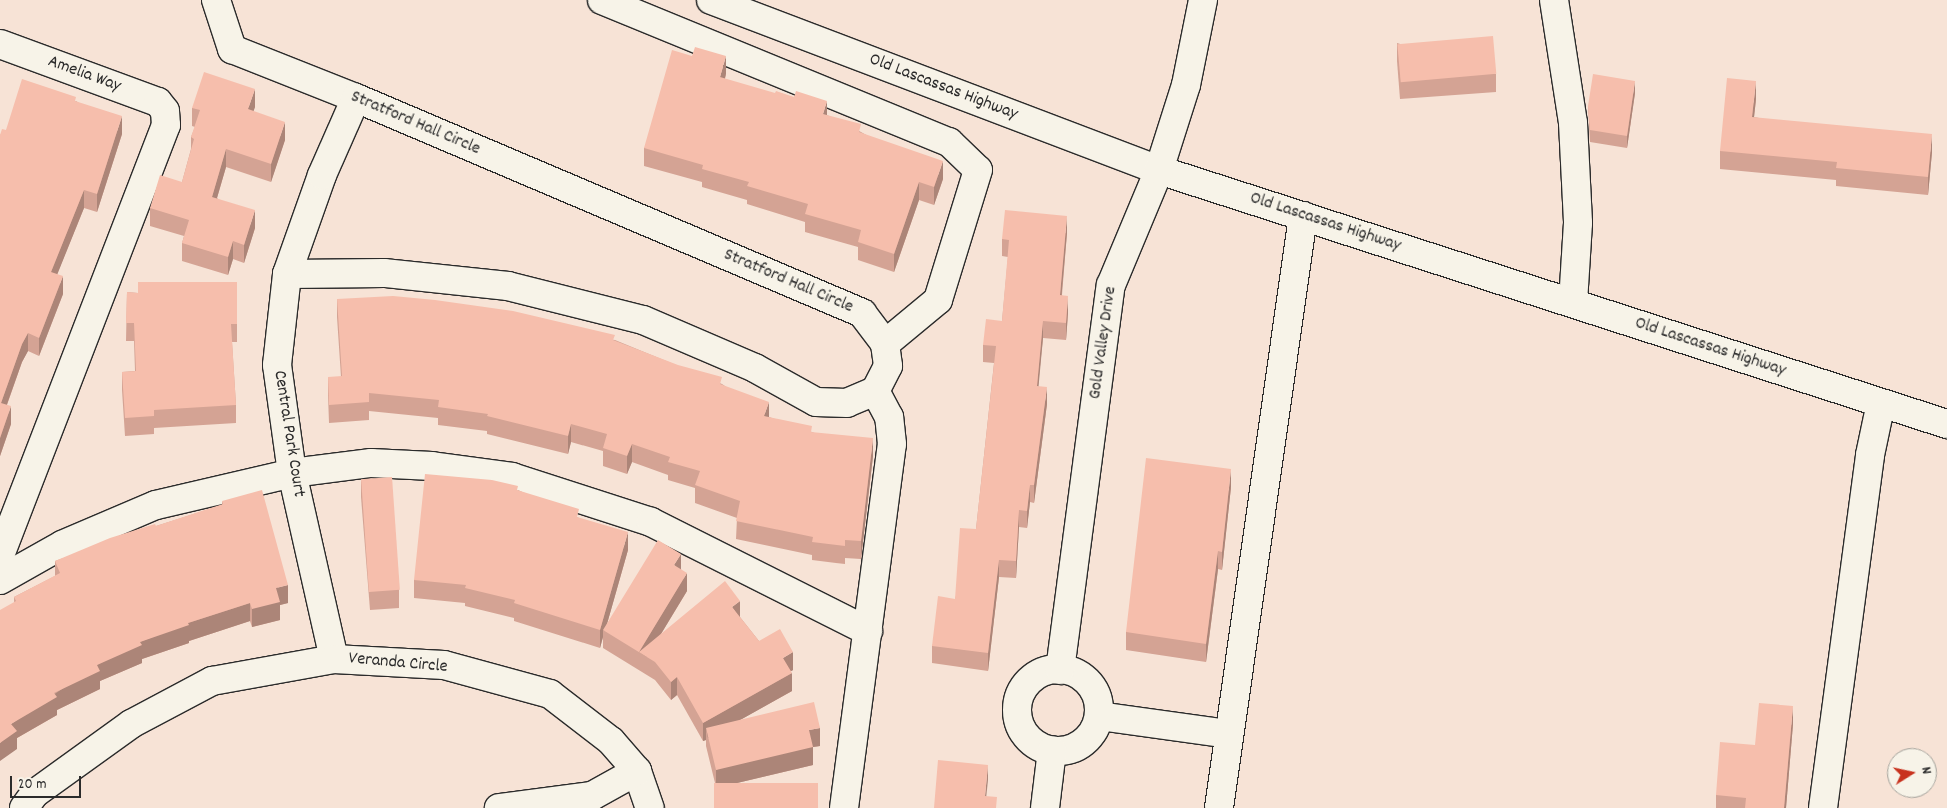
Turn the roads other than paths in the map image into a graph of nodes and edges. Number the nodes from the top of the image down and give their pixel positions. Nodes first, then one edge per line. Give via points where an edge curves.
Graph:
1 (216, 0) edge
2 (602, 0) edge
3 (711, 0) edge
4 (1203, 0) edge
5 (1554, 0) edge
6 (0, 44) edge
7 (356, 98) junction
8 (1159, 170) junction
9 (1304, 216) junction
10 (287, 274) junction
11 (1573, 303) junction
12 (885, 344) junction
13 (876, 391) junction
14 (1881, 403) junction
15 (1947, 424) edge
16 (292, 473) junction
17 (0, 555) edge
18 (0, 580) edge
19 (868, 631) junction
20 (334, 659) junction
21 (1060, 670) junction
22 (1099, 716) junction
23 (1229, 734) junction
24 (1052, 750) junction
25 (637, 771) junction
26 (24, 808) edge
27 (499, 808) edge
28 (650, 808) edge
29 (844, 808) edge
30 (1045, 808) edge
31 (1219, 808) edge
32 (1823, 808) edge

1 - 7 street, Stratford Hall Circle via 232,49
2 - 12 street via 949,142 978,170 938,300
3 - 8 street, Old Lascassas Highway
4 - 8 street, Gold Valley Drive via 1186,85
5 - 11 street via 1573,123 1578,223
6 - 17 street, Amelia Way via 158,102 165,111 166,125
7 - 10 street, Central Park Court via 322,175
7 - 12 street, Stratford Hall Circle via 862,314
8 - 9 street, Old Lascassas Highway
8 - 21 street, Gold Valley Drive via 1111,285
9 - 11 street, Old Lascassas Highway
9 - 23 street
10 - 13 street via 384,273 508,286 643,320 755,368 816,402 847,403
10 - 16 street, Central Park Court via 277,365
11 - 14 street, Old Lascassas Highway
12 - 13 street via 888,366
13 - 19 street via 889,417 892,444
14 - 15 street, Old Lascassas Highway
14 - 32 street via 1870,455
16 - 18 street via 156,505 62,545
16 - 19 street via 371,463 432,466 512,477 651,522
16 - 20 street, Central Park Court
19 - 29 street
20 - 25 street, Veranda Circle via 444,665 550,694 611,741
20 - 26 street, Veranda Circle via 212,681 131,724 34,794
21 - 22 street via 1073,672 1085,680 1094,691
21 - 24 street via 1032,678 1022,689 1017,703 1022,731 1031,742
22 - 23 street
22 - 24 street via 1088,739 1076,747
23 - 31 street
24 - 30 street
25 - 27 street via 592,796
25 - 28 street

